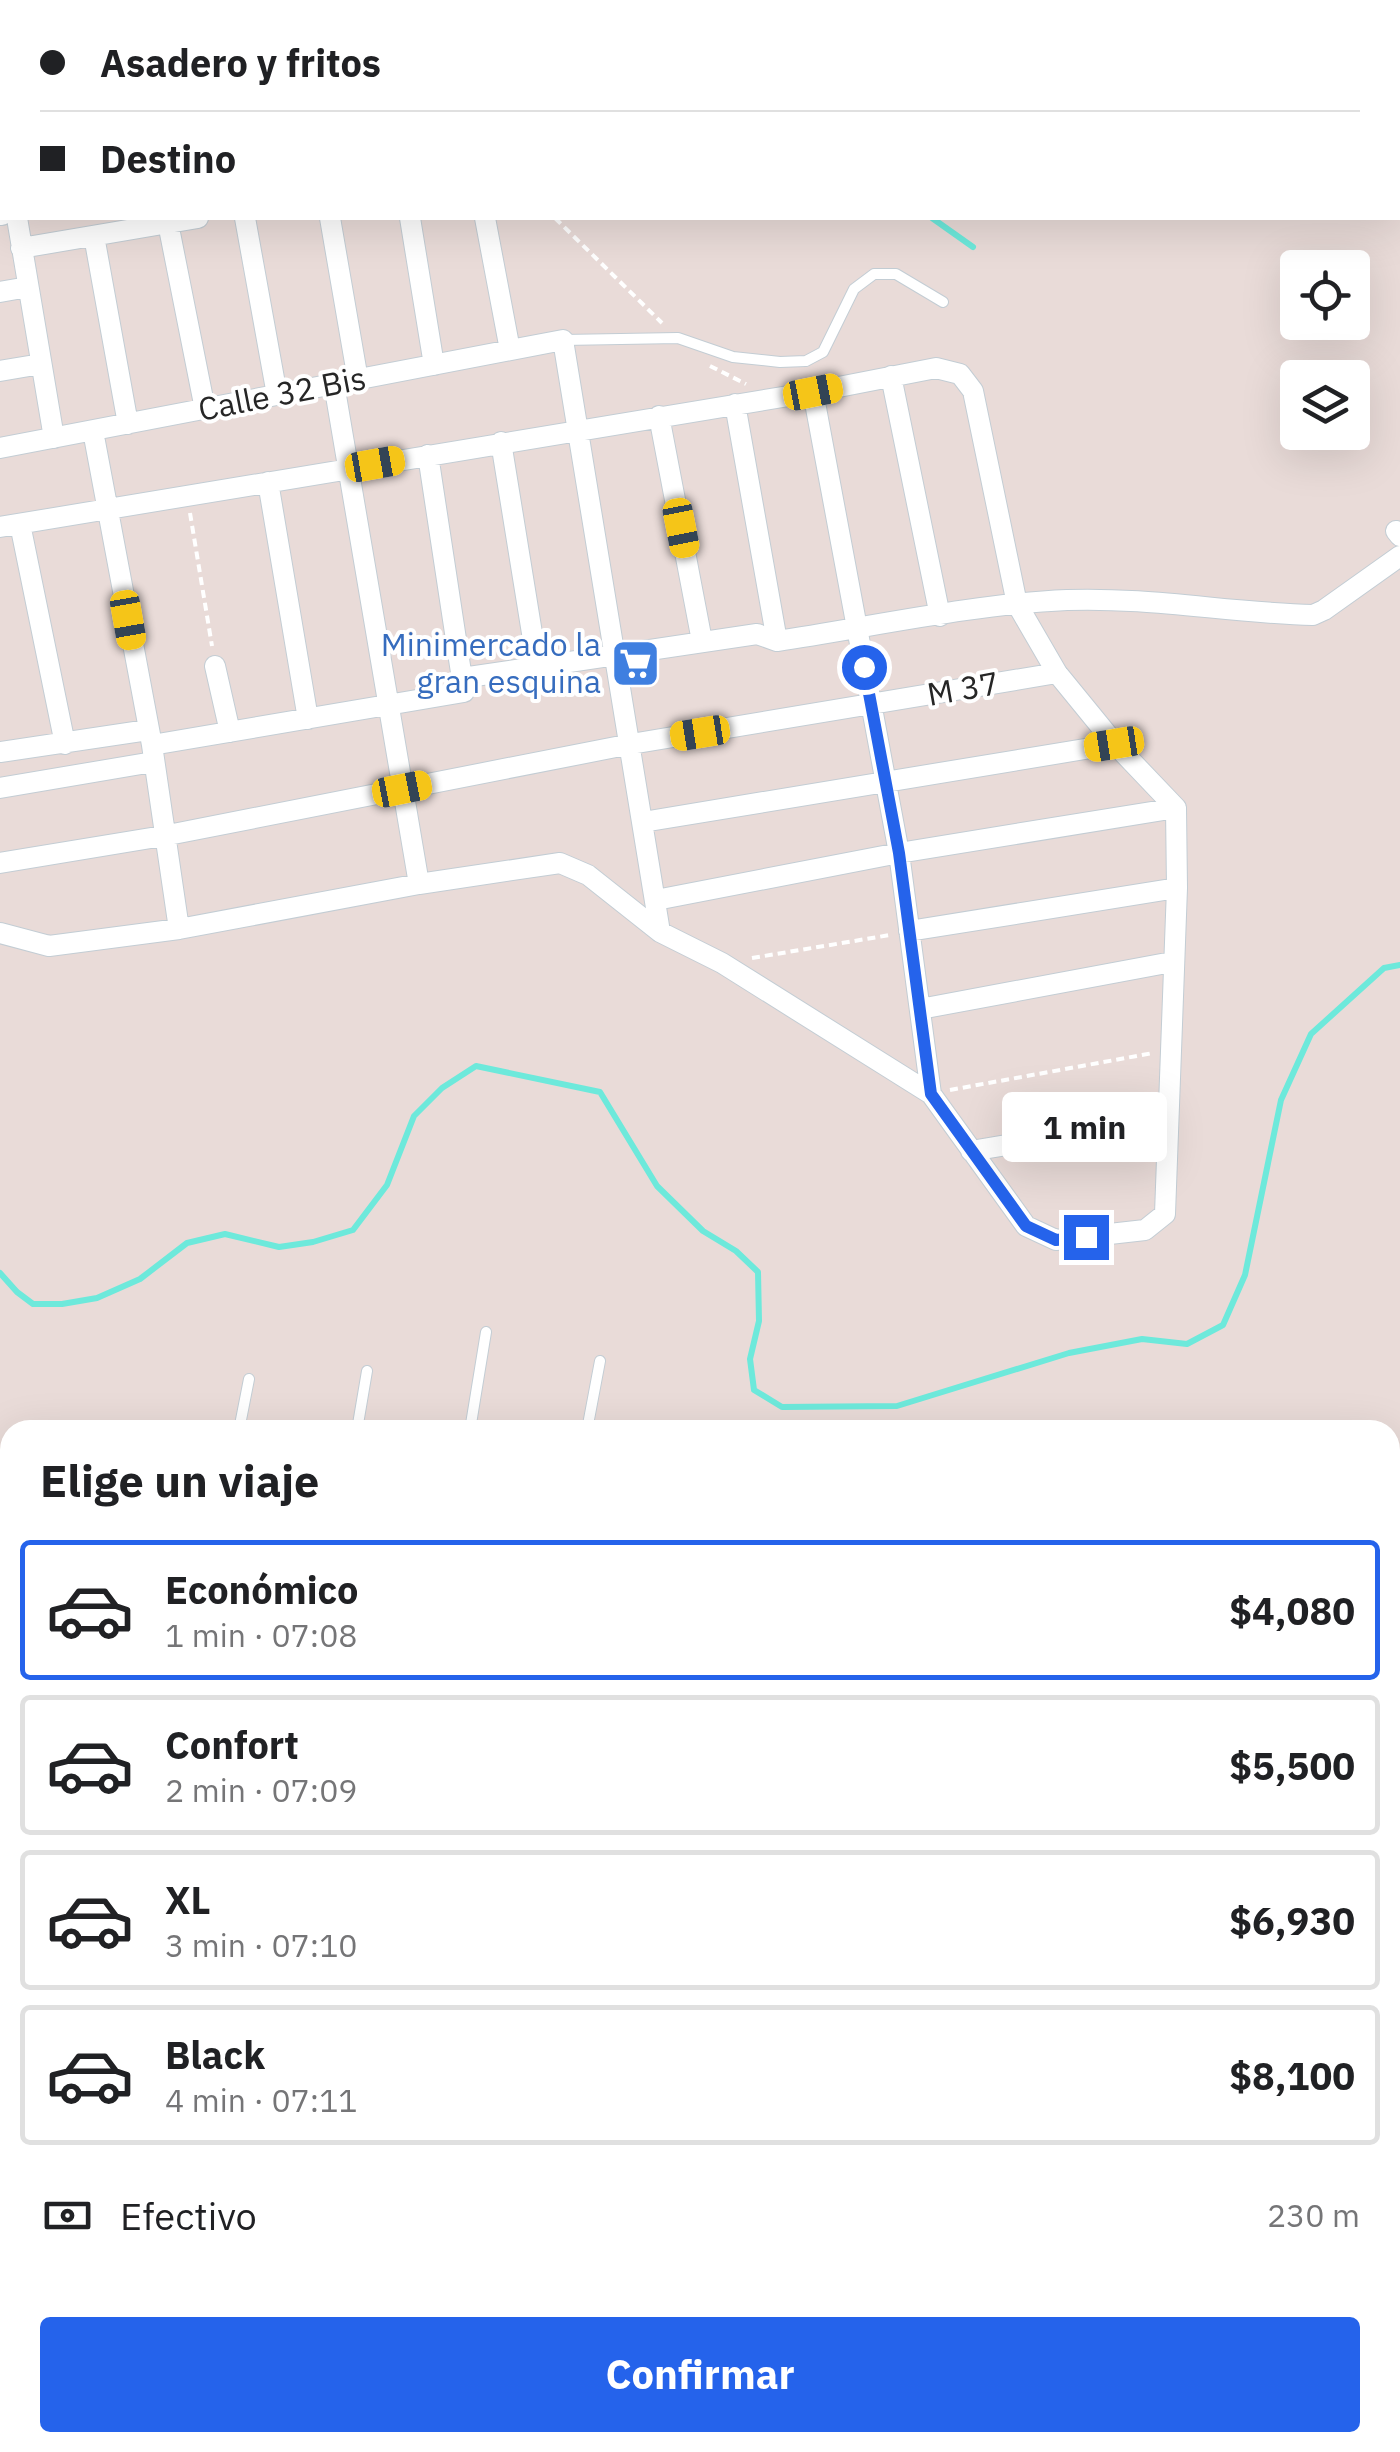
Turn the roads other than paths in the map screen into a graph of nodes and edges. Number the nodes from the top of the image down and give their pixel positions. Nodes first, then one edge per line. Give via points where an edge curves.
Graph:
1 (16, 220) edge
2 (186, 220) edge
3 (244, 220) edge
4 (330, 220) edge
5 (410, 220) edge
6 (485, 220) edge
7 (168, 223) junction
8 (94, 236) junction
9 (21, 248) junction
10 (28, 286) junction
11 (0, 292) edge
12 (943, 302) dead end
13 (564, 340) junction
14 (510, 350) junction
15 (41, 364) junction
16 (434, 365) junction
17 (0, 371) edge
18 (891, 376) junction
19 (358, 380) junction
20 (334, 384) junction
21 (813, 392) junction
22 (277, 396) junction
23 (735, 404) junction
24 (205, 409) junction
25 (659, 416) junction
26 (128, 424) junction
27 (580, 429) junction
28 (93, 431) junction
29 (54, 438) junction
30 (501, 442) junction
31 (0, 448) edge
32 (428, 455) junction
33 (348, 468) junction
34 (268, 482) junction
35 (108, 509) junction
36 (10, 526) edge
37 (1400, 556) edge
38 (1017, 604) junction
39 (940, 616) junction
40 (858, 629) junction
41 (702, 641) junction
42 (777, 641) junction
43 (615, 654) junction
44 (537, 664) junction
45 (215, 666) road end
46 (1057, 673) junction
47 (462, 678) junction
48 (870, 705) junction
49 (388, 706) junction
50 (308, 719) junction
51 (230, 732) junction
52 (65, 744) junction
53 (632, 744) junction
54 (1114, 744) junction
55 (151, 746) junction
56 (0, 752) edge
57 (886, 782) junction
58 (0, 788) edge
59 (402, 789) junction
60 (1176, 808) junction
61 (643, 822) junction
62 (164, 836) junction
63 (899, 853) junction
64 (0, 863) edge
65 (419, 884) junction
66 (1177, 888) junction
67 (656, 900) junction
68 (179, 930) junction
69 (910, 931) junction
70 (0, 932) edge
71 (660, 932) junction
72 (1172, 962) junction
73 (920, 1008) junction
74 (931, 1094) junction
75 (1166, 1118) junction
76 (972, 1151) junction
77 (486, 1332) dead end
78 (600, 1361) dead end
79 (367, 1371) dead end
80 (249, 1379) dead end
81 (241, 1420) edge
82 (359, 1420) edge
83 (472, 1420) edge
84 (590, 1420) edge

1 - 9 street
2 - 7 street
3 - 22 street
4 - 19 street
5 - 16 street
6 - 14 street
7 - 8 street
7 - 24 street
8 - 9 street
8 - 26 street
9 - 10 street
10 - 11 street
10 - 15 street
12 - 13 lane via 896,274 874,274 854,289 823,352 806,361 733,357 678,338
13 - 14 street, Calle 32 Bis
13 - 27 street
14 - 16 street, Calle 32 Bis
15 - 17 street
15 - 29 street
16 - 19 street, Calle 32 Bis
18 - 21 street
18 - 38 street via 936,368 960,374 972,391
18 - 39 street
19 - 20 street, Calle 32 Bis
20 - 22 street, Calle 32 Bis
20 - 33 street
21 - 23 street
21 - 40 street
22 - 24 street, Calle 32 Bis
23 - 25 street
23 - 42 street
24 - 26 street, Calle 32 Bis
25 - 27 street
25 - 41 street
26 - 28 street, Calle 32 Bis
27 - 30 street
27 - 43 street
28 - 29 street, Calle 32 Bis
28 - 35 street
29 - 31 street, Calle 32 Bis
30 - 32 street
30 - 44 street
32 - 33 street
32 - 47 street
33 - 34 street
33 - 49 street
34 - 35 street
34 - 50 street
35 - 36 street
35 - 55 street
36 - 52 street
37 - 38 street via 1313,614 1152,601
38 - 39 street
38 - 46 street
39 - 40 street
40 - 42 street
40 - 48 street
41 - 42 street via 757,634
41 - 43 street
43 - 44 street
43 - 53 street
44 - 47 street
45 - 51 street
46 - 48 street, M 37
46 - 54 street
47 - 49 street via 464,692
48 - 53 street, M 37
48 - 57 street
49 - 50 street
49 - 59 street
50 - 51 street
51 - 55 street
52 - 55 street
52 - 56 street
53 - 59 street, M 37
53 - 61 street
54 - 57 street
54 - 60 street
55 - 58 street
55 - 62 street
57 - 61 street
57 - 63 street
59 - 62 street, M 37
59 - 65 street
60 - 63 street
60 - 66 street
61 - 67 street
62 - 64 street, M 37
62 - 68 street
63 - 67 street
63 - 69 street
65 - 68 street
65 - 71 street via 560,863 588,875
66 - 69 street
66 - 72 street
67 - 71 street
68 - 70 street via 50,946
69 - 73 street
71 - 74 street via 722,962
72 - 73 street
72 - 75 street
73 - 74 street
74 - 76 street
75 - 76 street
75 - 76 street via 1165,1214 1145,1230 1056,1240 1026,1226
77 - 83 lane
78 - 84 lane
79 - 82 lane
80 - 81 lane

